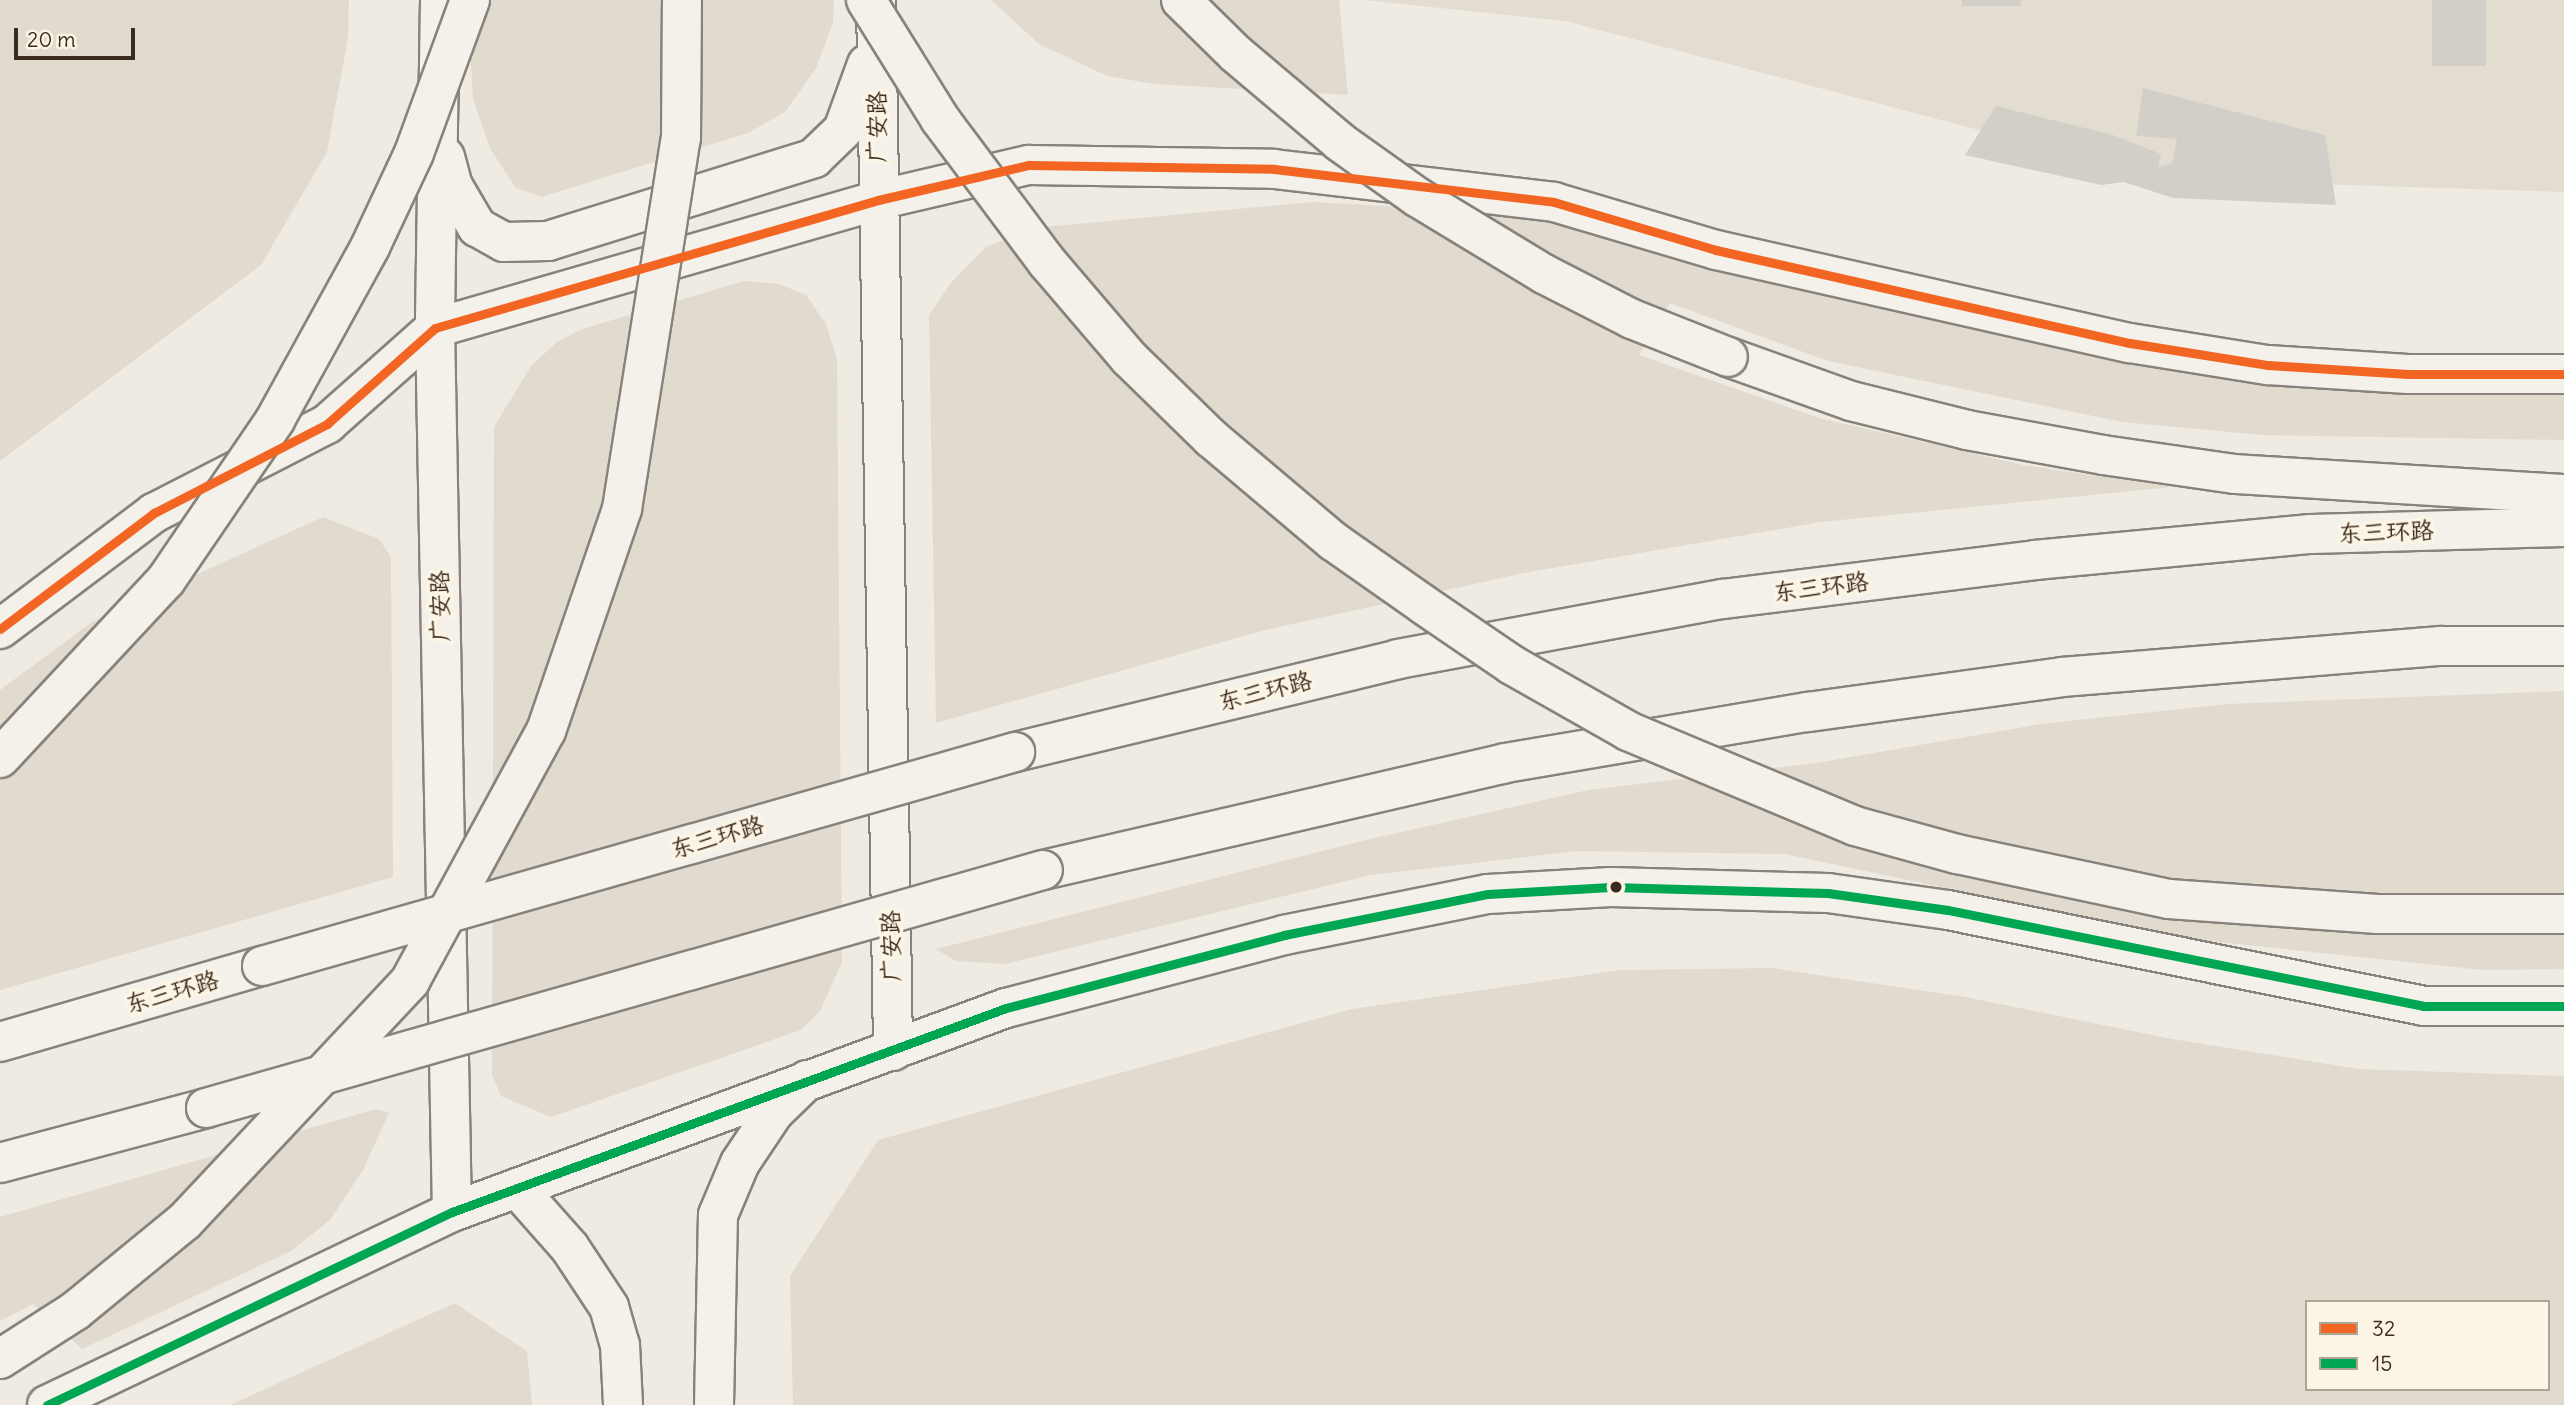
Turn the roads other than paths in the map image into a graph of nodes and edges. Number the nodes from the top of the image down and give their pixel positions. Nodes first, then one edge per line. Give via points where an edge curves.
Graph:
1 (440, 0) edge
2 (470, 0) edge
3 (682, 0) edge
4 (1181, 0) edge
5 (873, 10) edge
6 (438, 131) junction
7 (878, 200) junction
8 (435, 328) junction
9 (2564, 373) edge
10 (2564, 495) edge
11 (2564, 527) edge
12 (0, 629) edge
13 (2564, 646) edge
14 (0, 758) edge
15 (2564, 914) edge
16 (2564, 1006) edge
17 (0, 1042) edge
18 (893, 1051) junction
19 (807, 1080) junction
20 (0, 1163) edge
21 (517, 1188) junction
22 (452, 1212) junction
23 (0, 1359) edge
24 (47, 1405) edge
25 (623, 1405) edge
26 (714, 1405) edge

1 - 6 main road, 广安路
2 - 14 main road, bridge via 414,153 370,247 275,420 166,580
3 - 23 main road, bridge via 681,138 622,509 545,731 410,981 185,1221 75,1311
4 - 10 main road, bridge via 1236,54 1340,142 1417,197 1610,308 1728,357 1851,401 1967,430 2103,455 2235,474
5 - 6 main road via 843,130 814,158 548,241 504,242 477,227 453,186
5 - 7 main road, 广安路
5 - 15 main road, bridge via 940,119 1047,262 1129,358 1211,438 1333,541 1424,605 1512,665 1628,731 1855,826 1956,854 2132,892 2274,909 2491,917
6 - 8 main road, 广安路
7 - 8 main road
7 - 9 main road via 1029,165 1274,169 1554,202 1716,250 2130,343 2240,361 2408,374
7 - 18 main road, 广安路
8 - 12 main road via 327,424 154,513
8 - 22 main road, 广安路
11 - 17 main road, 东三环路, bridge via 2311,534 2035,560 1723,599 1398,659 1015,752
13 - 20 main road, bridge via 2441,646 2062,677 1808,712 1505,763 1043,870
16 - 18 main road via 2423,1006 1948,910 1828,893 1611,887 1488,894 1284,935 1006,1008
18 - 19 main road
19 - 21 main road
19 - 26 main road via 774,1112 740,1163 718,1214
21 - 22 main road
21 - 25 main road via 570,1248 609,1307 620,1345
22 - 24 main road

